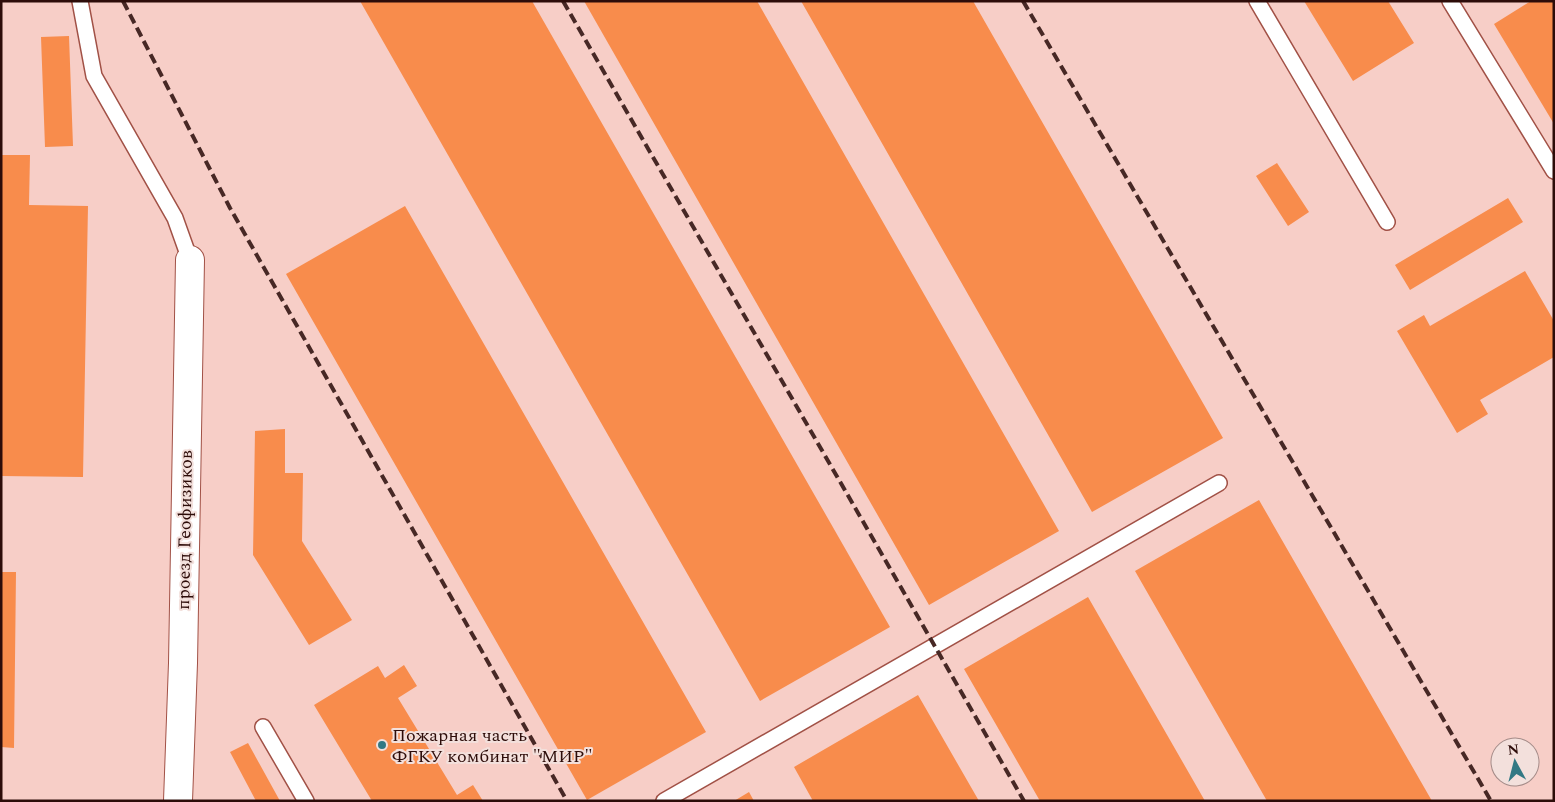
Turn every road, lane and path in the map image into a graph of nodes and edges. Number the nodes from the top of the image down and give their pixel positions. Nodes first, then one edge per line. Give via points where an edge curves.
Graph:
1 (80, 1) edge
2 (1257, 1) edge
3 (1450, 1) edge
4 (1554, 171) edge
5 (1387, 222) dead end
6 (190, 260) joint
7 (1219, 483) dead end
8 (263, 727) dead end
9 (178, 801) edge
10 (306, 801) edge
11 (664, 801) edge

1 - 6 lane via 94,76 176,218
2 - 5 lane
3 - 4 lane
6 - 9 street, проезд Геофизиков
7 - 11 lane
8 - 10 lane

